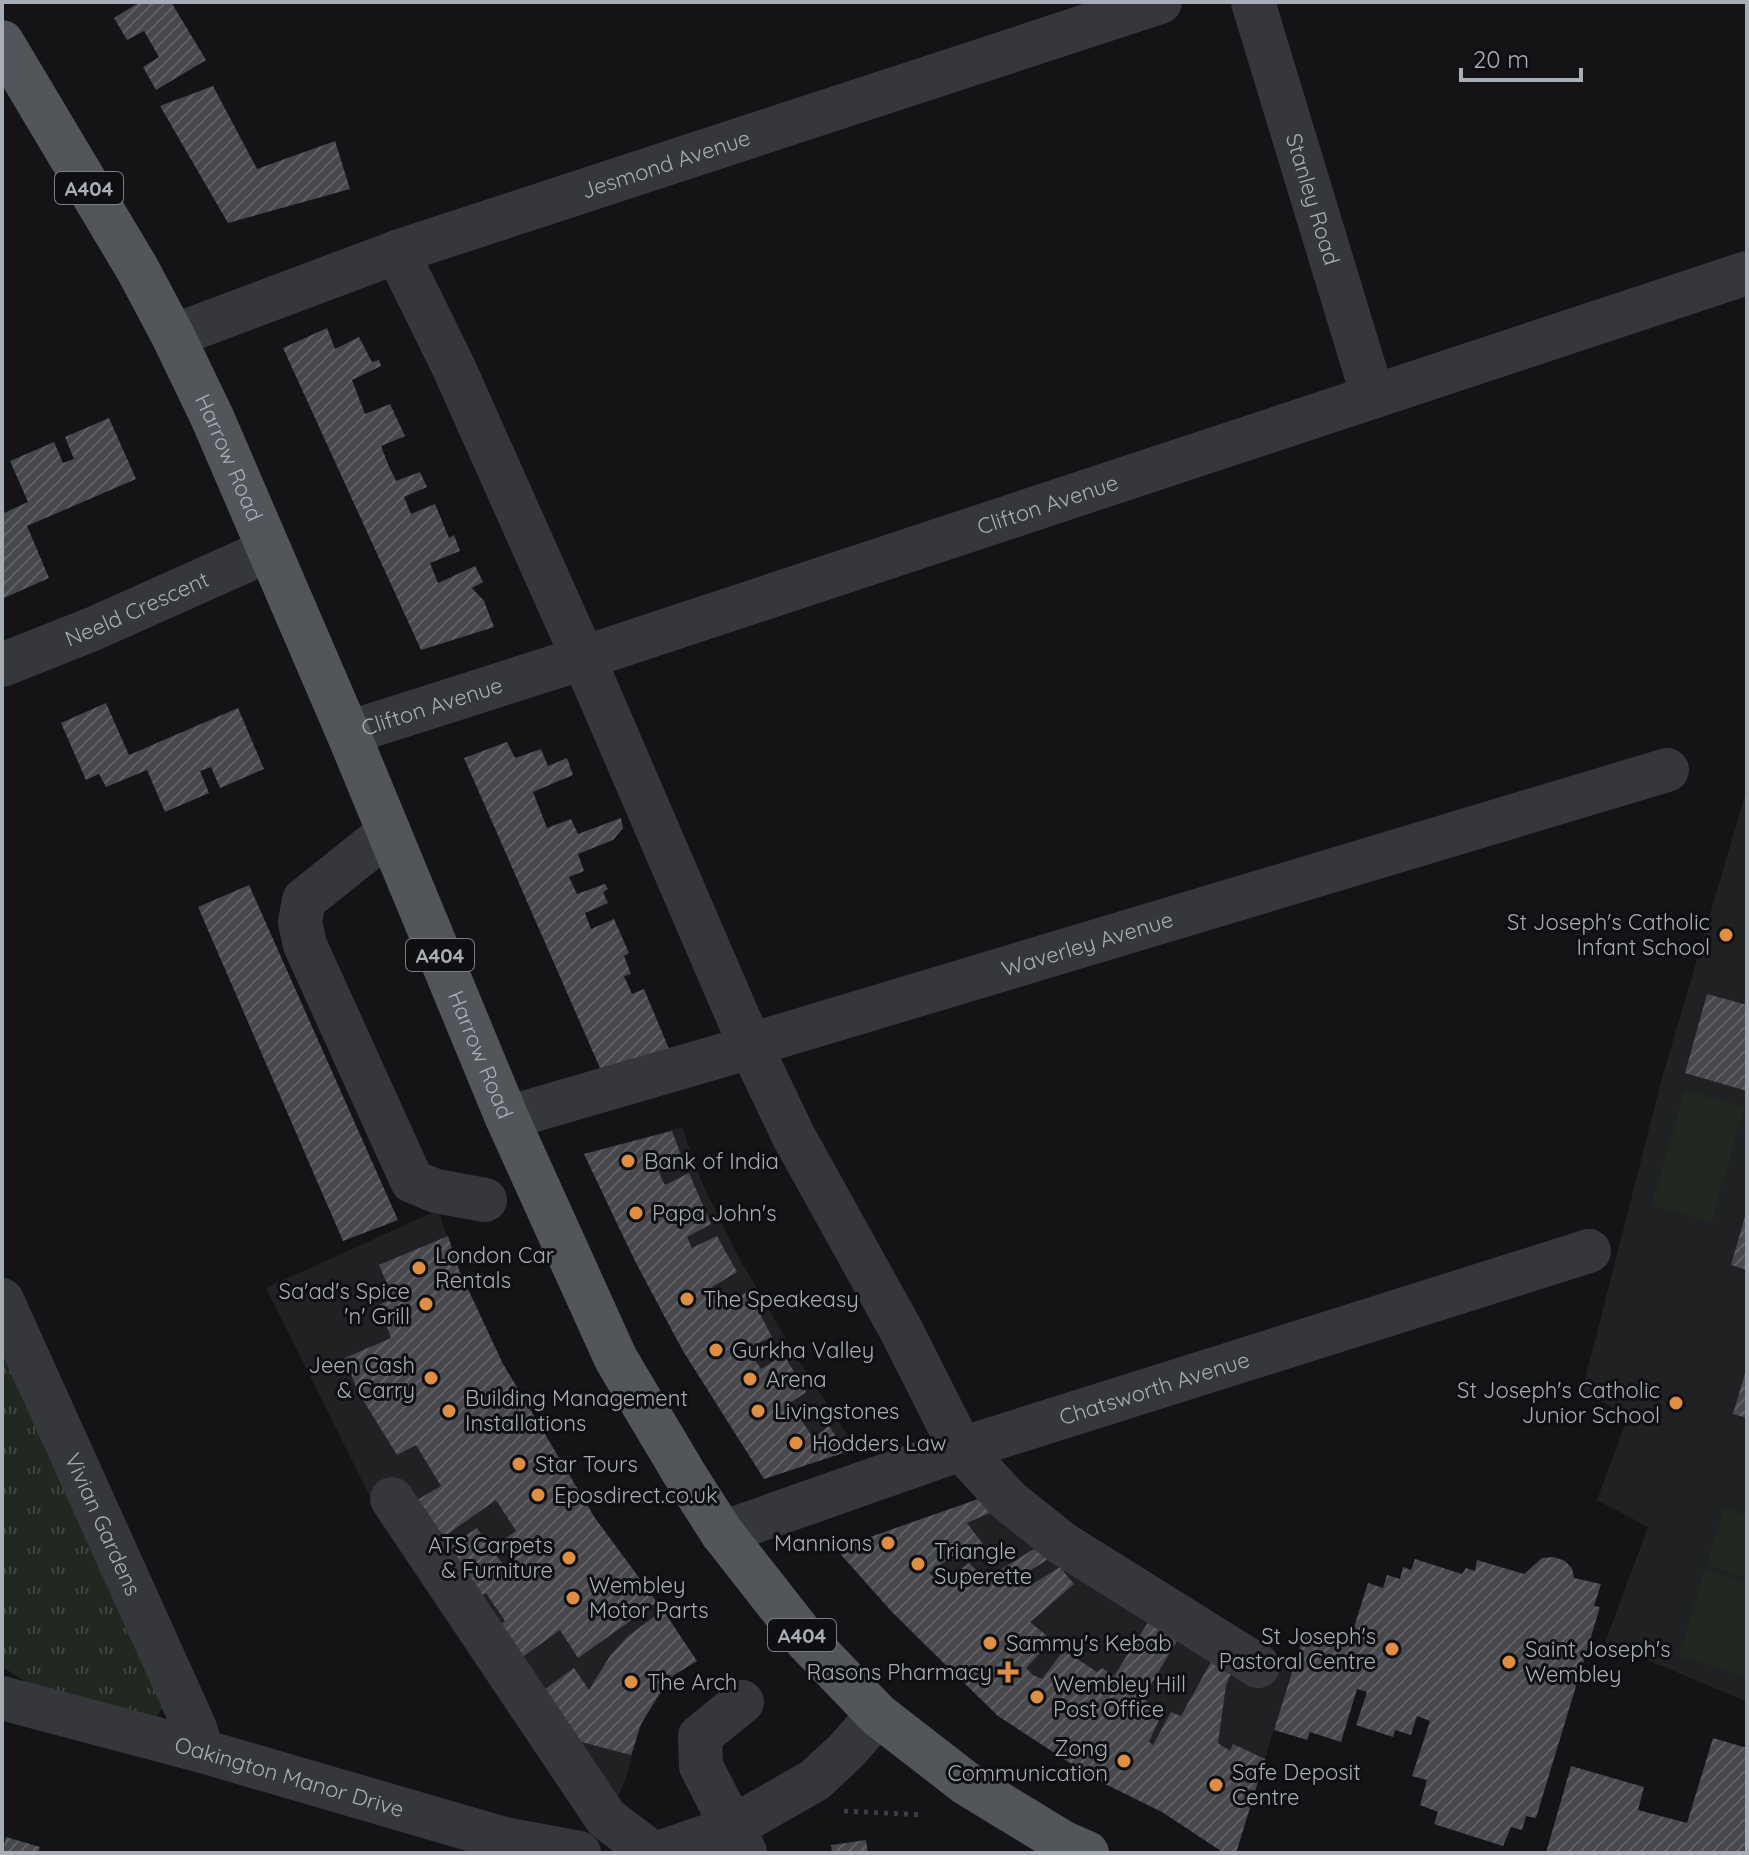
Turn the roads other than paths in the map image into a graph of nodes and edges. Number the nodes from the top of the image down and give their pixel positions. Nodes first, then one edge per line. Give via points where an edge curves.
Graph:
1 (1160, 2) edge
2 (1253, 2) edge
3 (2, 42) edge
4 (397, 252) junction
5 (1747, 273) edge
6 (173, 336) junction
7 (1373, 397) junction
8 (269, 550) junction
9 (583, 658) junction
10 (4, 664) edge
11 (348, 733) junction
12 (1667, 770) dead end
13 (389, 832) junction
14 (751, 1047) junction
15 (507, 1118) junction
16 (485, 1200) dead end
17 (1589, 1251) dead end
18 (2, 1300) edge
19 (961, 1449) junction
20 (392, 1499) dead end
21 (722, 1533) junction
22 (1258, 1666) dead end
23 (2, 1698) edge
24 (742, 1702) dead end
25 (878, 1715) junction
26 (202, 1751) junction
27 (738, 1840) edge
28 (1073, 1850) edge
29 (579, 1853) edge
30 (655, 1853) edge

1 - 4 street, Jesmond Avenue
2 - 7 street, Stanley Road
3 - 6 main road, Harrow Road / A404
4 - 6 street, Jesmond Avenue
4 - 9 street
5 - 7 street, Clifton Avenue
6 - 8 main road, Harrow Road / A404
7 - 9 street, Clifton Avenue
8 - 10 street, Neeld Crescent
8 - 11 main road, Harrow Road / A404
9 - 11 street, Clifton Avenue
9 - 14 street
11 - 13 main road, Harrow Road / A404
12 - 14 street, Waverley Avenue
13 - 15 main road, Harrow Road / A404
13 - 16 street via 304,900 300,922 305,945 412,1181
14 - 15 street, Waverley Avenue
14 - 19 street
15 - 21 main road, Harrow Road / A404 via 616,1359
17 - 19 street, Chatsworth Avenue
18 - 26 street, Vivian Gardens
19 - 21 street, Chatsworth Avenue
19 - 22 street via 1009,1501 1063,1544
20 - 30 street via 606,1818
21 - 25 main road, Harrow Road / A404 via 806,1640
23 - 26 street, Oakington Manor Drive
24 - 27 street via 700,1736 701,1766
25 - 27 street via 815,1780
25 - 28 main road, Harrow Road / A404 via 967,1784
26 - 29 street, Oakington Manor Drive via 504,1839
27 - 30 street

